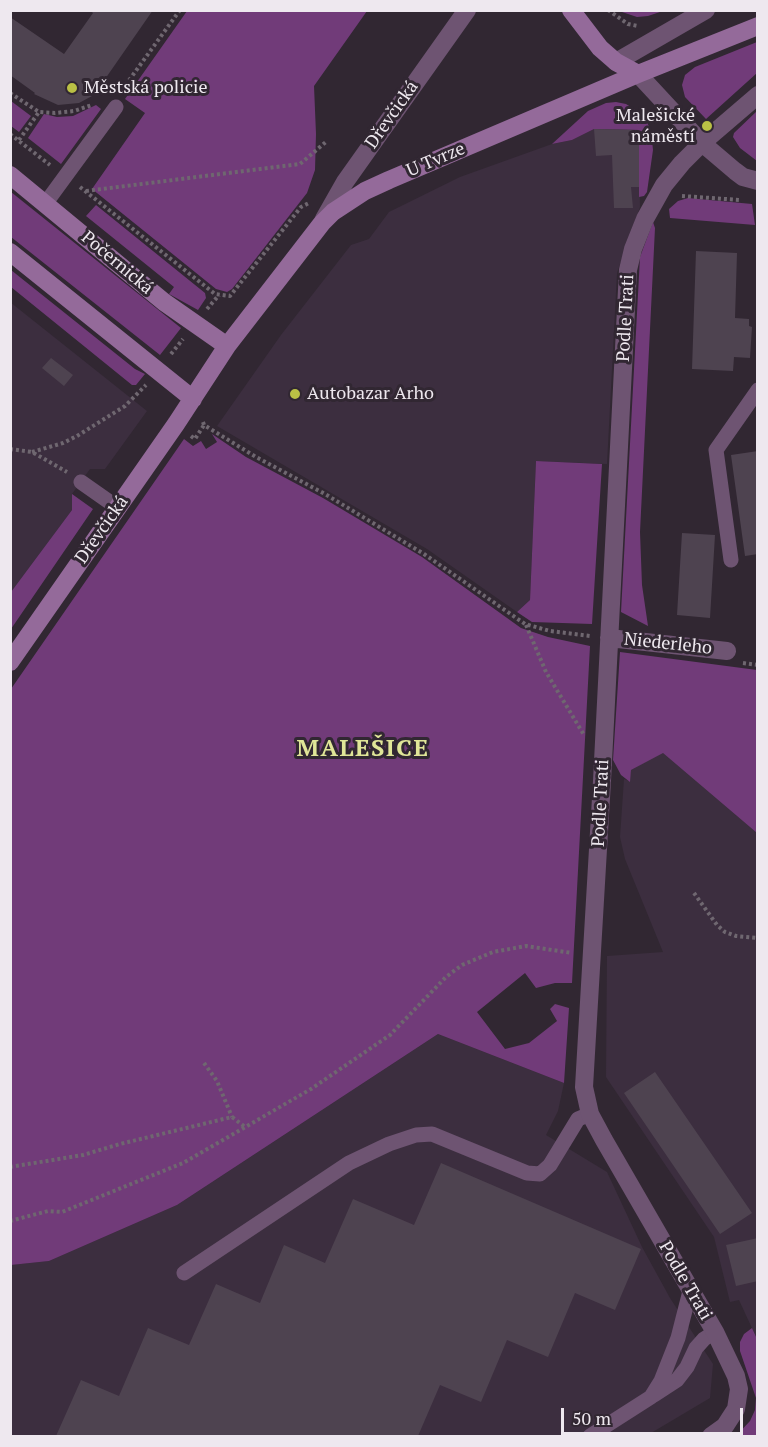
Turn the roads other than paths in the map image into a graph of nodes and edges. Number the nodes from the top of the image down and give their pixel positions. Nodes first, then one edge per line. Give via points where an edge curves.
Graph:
1 (467, 10) edge
2 (571, 10) edge
3 (706, 10) edge
4 (758, 26) edge
5 (616, 62) junction
6 (638, 74) junction
7 (758, 95) edge
8 (116, 107) road end
9 (702, 143) junction
10 (10, 175) edge
11 (758, 181) edge
12 (45, 204) junction
13 (322, 223) junction
14 (10, 252) edge
15 (227, 346) junction
16 (758, 390) edge
17 (194, 399) junction
18 (81, 482) road end
19 (118, 508) junction
20 (731, 560) dead end
21 (609, 638) junction
22 (727, 651) dead end
23 (10, 663) edge
24 (591, 1114) junction
25 (184, 1273) dead end
26 (690, 1291) junction
27 (715, 1332) junction
28 (651, 1397) junction
29 (590, 1437) edge
30 (711, 1437) edge

1 - 13 street, Dřevčická via 345,182
2 - 5 main road
3 - 5 street
4 - 6 main road, U Tvrze
5 - 6 main road
6 - 9 street
6 - 13 main road, U Tvrze via 365,190
7 - 9 street
8 - 12 lane
9 - 11 street via 743,177
9 - 21 street, Podle Trati via 657,194 630,260
10 - 12 main road, Počernická
12 - 15 main road, Počernická via 164,302
13 - 15 main road, U Tvrze
14 - 17 main road
15 - 17 main road, U Tvrze
16 - 20 lane via 716,450
17 - 19 main road, Dřevčická
18 - 19 lane
19 - 23 main road, Dřevčická
21 - 22 street, Niederleho
21 - 24 street, Podle Trati via 584,1087
24 - 25 lane via 578,1119 550,1165 540,1174 527,1173 432,1134 389,1144 349,1163
24 - 26 street, Podle Trati
26 - 27 street, Podle Trati
26 - 28 lane via 678,1338
27 - 28 lane via 696,1348 677,1380
27 - 30 street, Podle Trati via 736,1376 738,1401 731,1418
28 - 29 lane

